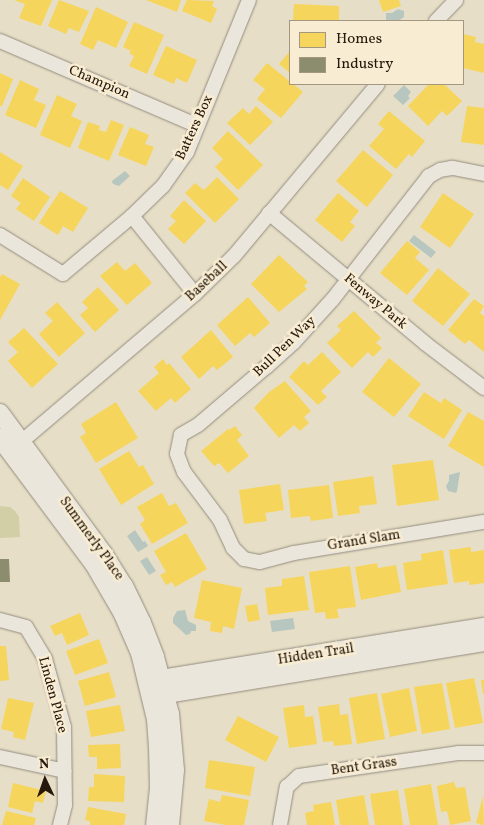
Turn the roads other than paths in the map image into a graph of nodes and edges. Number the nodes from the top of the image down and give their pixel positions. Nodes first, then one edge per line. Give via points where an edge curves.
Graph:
1 (249, 0) edge
2 (456, 0) edge
3 (437, 20) edge
4 (0, 41) edge
5 (377, 85) edge
6 (198, 126) junction
7 (484, 174) edge
8 (269, 213) junction
9 (132, 216) junction
10 (0, 235) edge
11 (348, 279) junction
12 (194, 294) junction
13 (484, 388) edge
14 (0, 413) edge
15 (10, 444) edge
16 (484, 522) edge
17 (244, 559) joint
18 (0, 620) edge
19 (484, 627) edge
20 (484, 642) edge
21 (156, 688) junction
22 (484, 753) edge
23 (0, 756) edge
24 (65, 771) junction
25 (60, 825) edge
26 (155, 825) edge
27 (170, 825) edge
28 (280, 825) edge

1 - 6 street, Batters Box
2 - 3 street
4 - 6 street, Champion
5 - 8 street, Baseball
6 - 9 street, Batters Box via 187,152 163,186
7 - 11 street, Bull Pen Way via 452,168 429,176
8 - 11 street, Fenway Park
8 - 12 street, Baseball via 234,256
9 - 10 street, Batters Box via 63,274
9 - 12 street
11 - 13 street, Fenway Park
11 - 17 street, Bull Pen Way via 294,342 198,425 181,435 177,454 184,472 220,520 233,548
12 - 15 street, Baseball
14 - 15 street, Summerly Place
15 - 21 street, Summerly Place via 103,553 124,586 142,622
16 - 17 street, Grand Slam via 294,553 260,562
18 - 24 street, Linden Place via 26,627 45,659 64,727
19 - 21 street, Hidden Trail
20 - 21 street, Hidden Trail
21 - 26 street, Summerly Place via 159,770
21 - 27 street, Summerly Place via 170,714 175,770
22 - 28 street, Bent Grass via 459,753 299,776 287,787
23 - 24 street
24 - 25 street, Linden Place via 65,805

